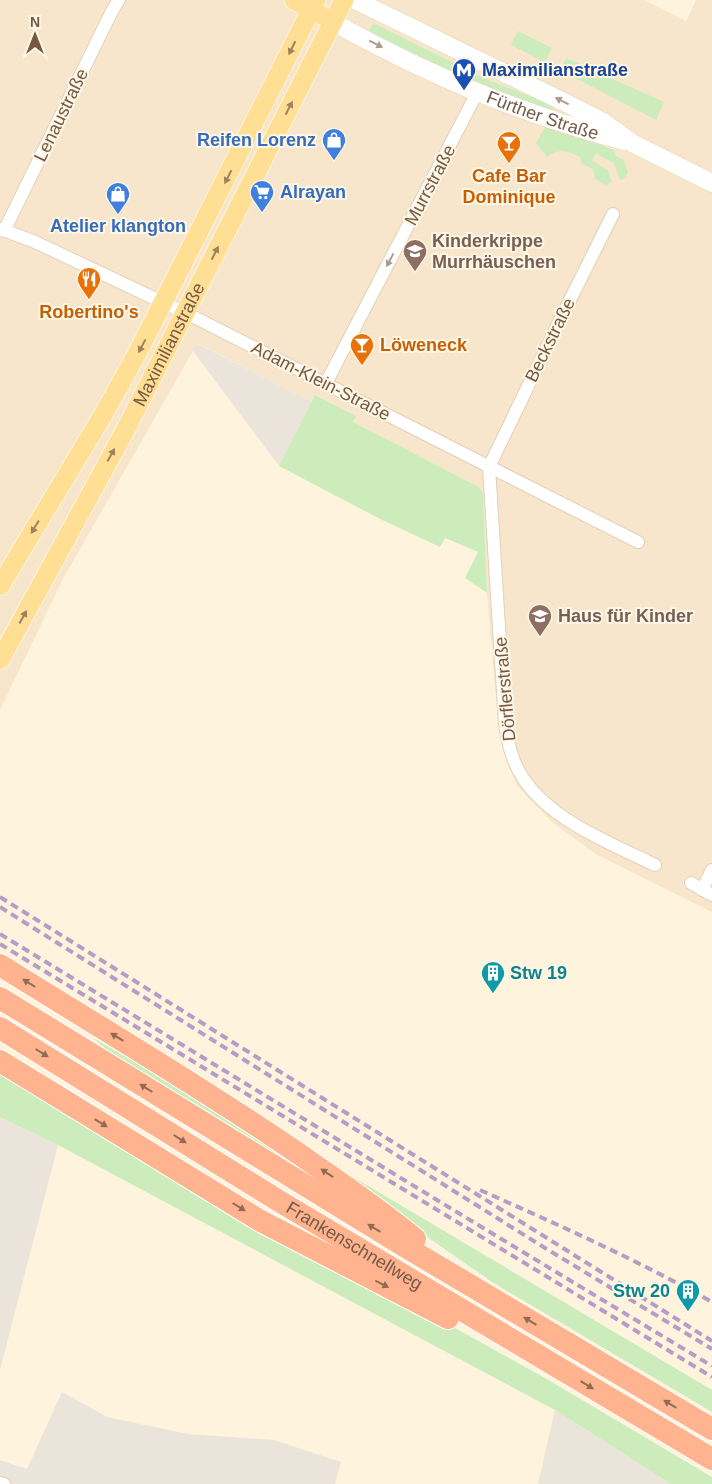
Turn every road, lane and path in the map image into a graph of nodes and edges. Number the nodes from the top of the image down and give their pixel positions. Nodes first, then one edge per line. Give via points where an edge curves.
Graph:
1 (118, 0) edge
2 (294, 0) edge
3 (344, 0) edge
4 (355, 0) edge
5 (314, 5) edge
6 (333, 22) junction
7 (477, 93) junction
8 (634, 144) junction
9 (712, 183) edge
10 (613, 214) dead end
11 (2, 230) edge
12 (163, 302) junction
13 (185, 313) junction
14 (326, 383) junction
15 (489, 467) junction
16 (638, 542) dead end
17 (0, 586) edge
18 (0, 660) edge
19 (655, 865) dead end
20 (712, 870) edge
21 (702, 889) edge
22 (0, 965) edge
23 (0, 998) edge
24 (0, 1028) edge
25 (0, 1061) edge
26 (476, 1289) junction
27 (545, 1360) junction
28 (712, 1429) edge
29 (712, 1459) edge

1 - 11 street, Lenaustraße
2 - 5 main road, Fürther Straße
3 - 6 main road, Maximilianstraße
8 -> 4 main road, Fürther Straße via 603,122
5 - 6 main road, Fürther Straße
5 -> 12 main road, Maximilianstraße
6 -> 7 main road, Fürther Straße
13 -> 6 main road, Maximilianstraße
7 - 8 main road, Fürther Straße
7 -> 14 street, Murrstraße
8 - 9 main road, Fürther Straße
10 - 15 street, Beckstraße
11 - 12 street, Adam-Klein-Straße via 33,241
12 - 13 street, Adam-Klein-Straße
12 -> 17 main road, Maximilianstraße via 103,415
13 - 14 street, Adam-Klein-Straße
18 -> 13 main road, Maximilianstraße via 126,429
14 - 15 street, Adam-Klein-Straße
15 - 16 street, Adam-Klein-Straße
15 - 19 street, Dörflerstraße via 505,724 514,760 537,796 564,817 592,835
20 - 21 street
26 -> 22 highway via 399,1225 264,1130
26 -> 23 highway, Frankenschnellweg
24 -> 27 highway, Frankenschnellweg via 279,1201
25 -> 27 highway via 275,1228 496,1345
28 -> 26 highway, Frankenschnellweg
27 -> 29 highway, Frankenschnellweg

